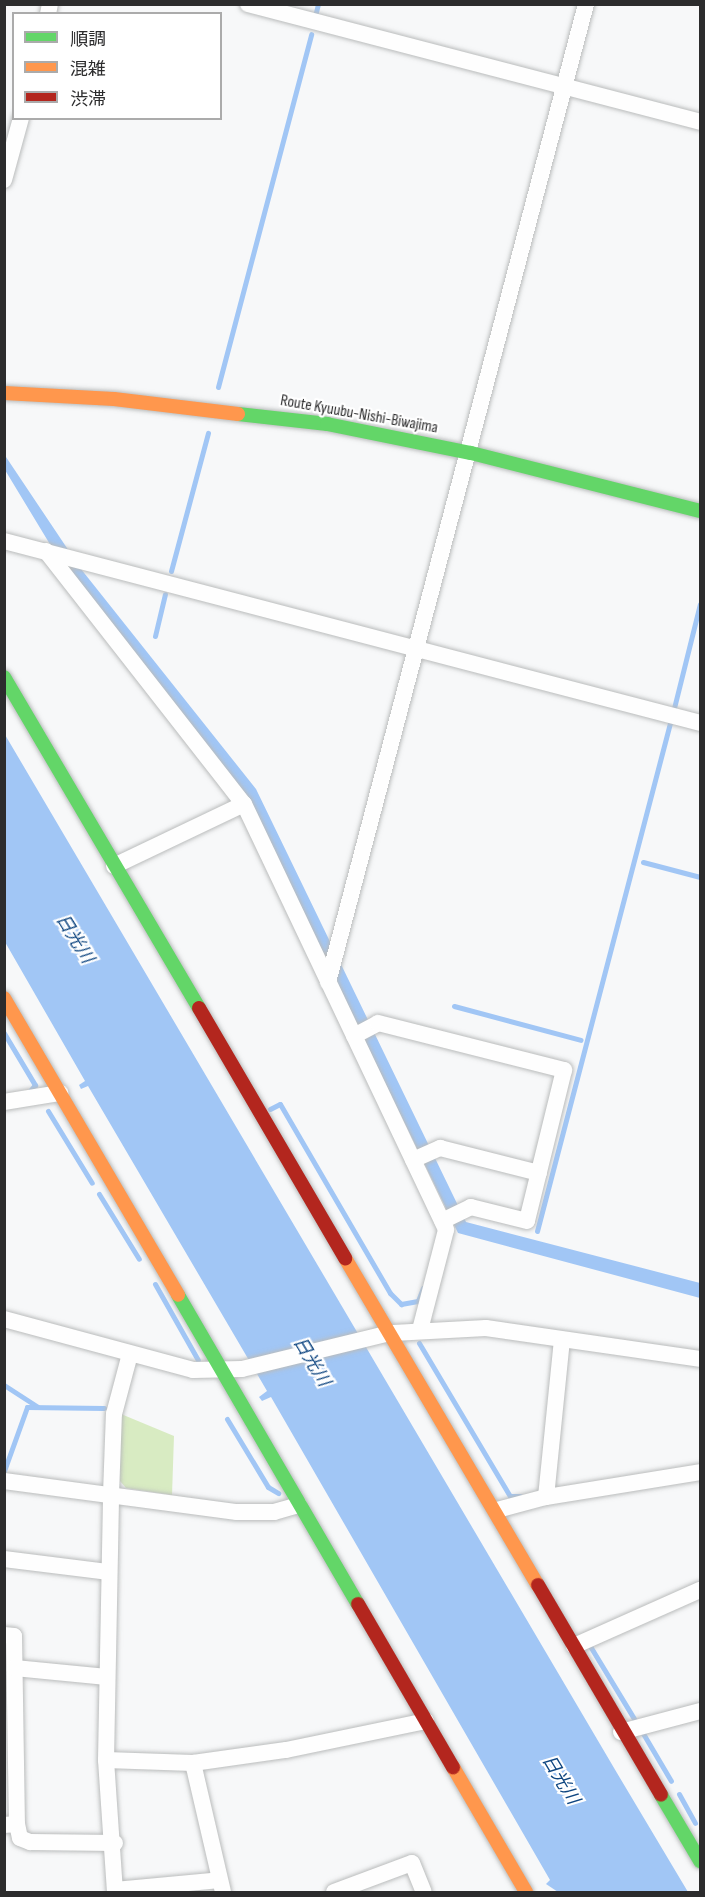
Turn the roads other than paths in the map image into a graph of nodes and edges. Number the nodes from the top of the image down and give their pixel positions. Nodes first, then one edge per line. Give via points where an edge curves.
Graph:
1 (248, 4) edge
2 (586, 4) edge
3 (564, 87) junction
4 (20, 120) edge
5 (700, 122) edge
6 (4, 180) edge
7 (4, 393) edge
8 (471, 453) junction
9 (700, 511) edge
10 (4, 541) edge
11 (50, 552) junction
12 (418, 649) junction
13 (4, 677) edge
14 (700, 723) edge
15 (244, 804) junction
16 (114, 866) junction
17 (329, 980) junction
18 (4, 998) edge
19 (356, 1035) junction
20 (60, 1093) junction
21 (4, 1102) edge
22 (415, 1159) junction
23 (539, 1173) junction
24 (450, 1217) junction
25 (4, 1319) edge
26 (420, 1330) junction
27 (389, 1334) junction
28 (562, 1340) junction
29 (130, 1354) junction
30 (700, 1359) edge
31 (221, 1371) junction
32 (700, 1472) edge
33 (4, 1481) edge
34 (111, 1494) junction
35 (546, 1497) junction
36 (299, 1505) junction
37 (497, 1510) junction
38 (4, 1559) edge
39 (109, 1572) junction
40 (700, 1590) edge
41 (4, 1635) edge
42 (574, 1646) junction
43 (15, 1668) junction
44 (107, 1677) junction
45 (700, 1711) edge
46 (426, 1720) junction
47 (621, 1732) junction
48 (106, 1760) junction
49 (193, 1763) junction
50 (11, 1825) edge
51 (116, 1843) junction
52 (700, 1861) edge
53 (221, 1886) edge
54 (116, 1891) edge
55 (334, 1893) edge
56 (424, 1893) edge
57 (526, 1893) edge

1 - 3 street
2 - 3 street
3 - 5 street
3 - 8 street
4 - 6 street
7 - 8 street, Route Kyuubu-Nishi-Biwajima via 243,412
8 - 9 street, Route Kyuubu-Nishi-Biwajima
8 - 12 street
10 - 11 street
11 - 12 street
11 - 15 street
12 - 14 street
12 - 17 street
13 - 16 street
15 - 16 street
15 - 17 street
16 - 27 street
17 - 19 street
18 - 20 street
19 - 22 street
19 - 23 street via 375,1025 564,1070
20 - 21 street
20 - 31 street
22 - 23 street via 436,1150
22 - 24 street
23 - 24 street via 527,1221 471,1207
24 - 26 street
25 - 29 street
26 - 27 street
26 - 28 street via 486,1328
27 - 31 street
27 - 37 street
28 - 30 street
28 - 35 street
29 - 31 street via 193,1370
29 - 34 street via 114,1414
31 - 36 street
32 - 35 street
33 - 34 street
34 - 36 street via 237,1512 274,1512
34 - 39 street
35 - 37 street
36 - 46 street
37 - 42 street
38 - 39 street
39 - 44 street
40 - 42 street
41 - 43 street via 14,1636
42 - 47 street
43 - 44 street
43 - 50 street
44 - 48 street
45 - 47 street
46 - 49 street via 286,1750
46 - 57 street
47 - 52 street
48 - 49 street
48 - 51 street
49 - 53 street
50 - 51 street via 20,1838 30,1842
51 - 54 street
53 - 54 street
55 - 56 street via 412,1863

